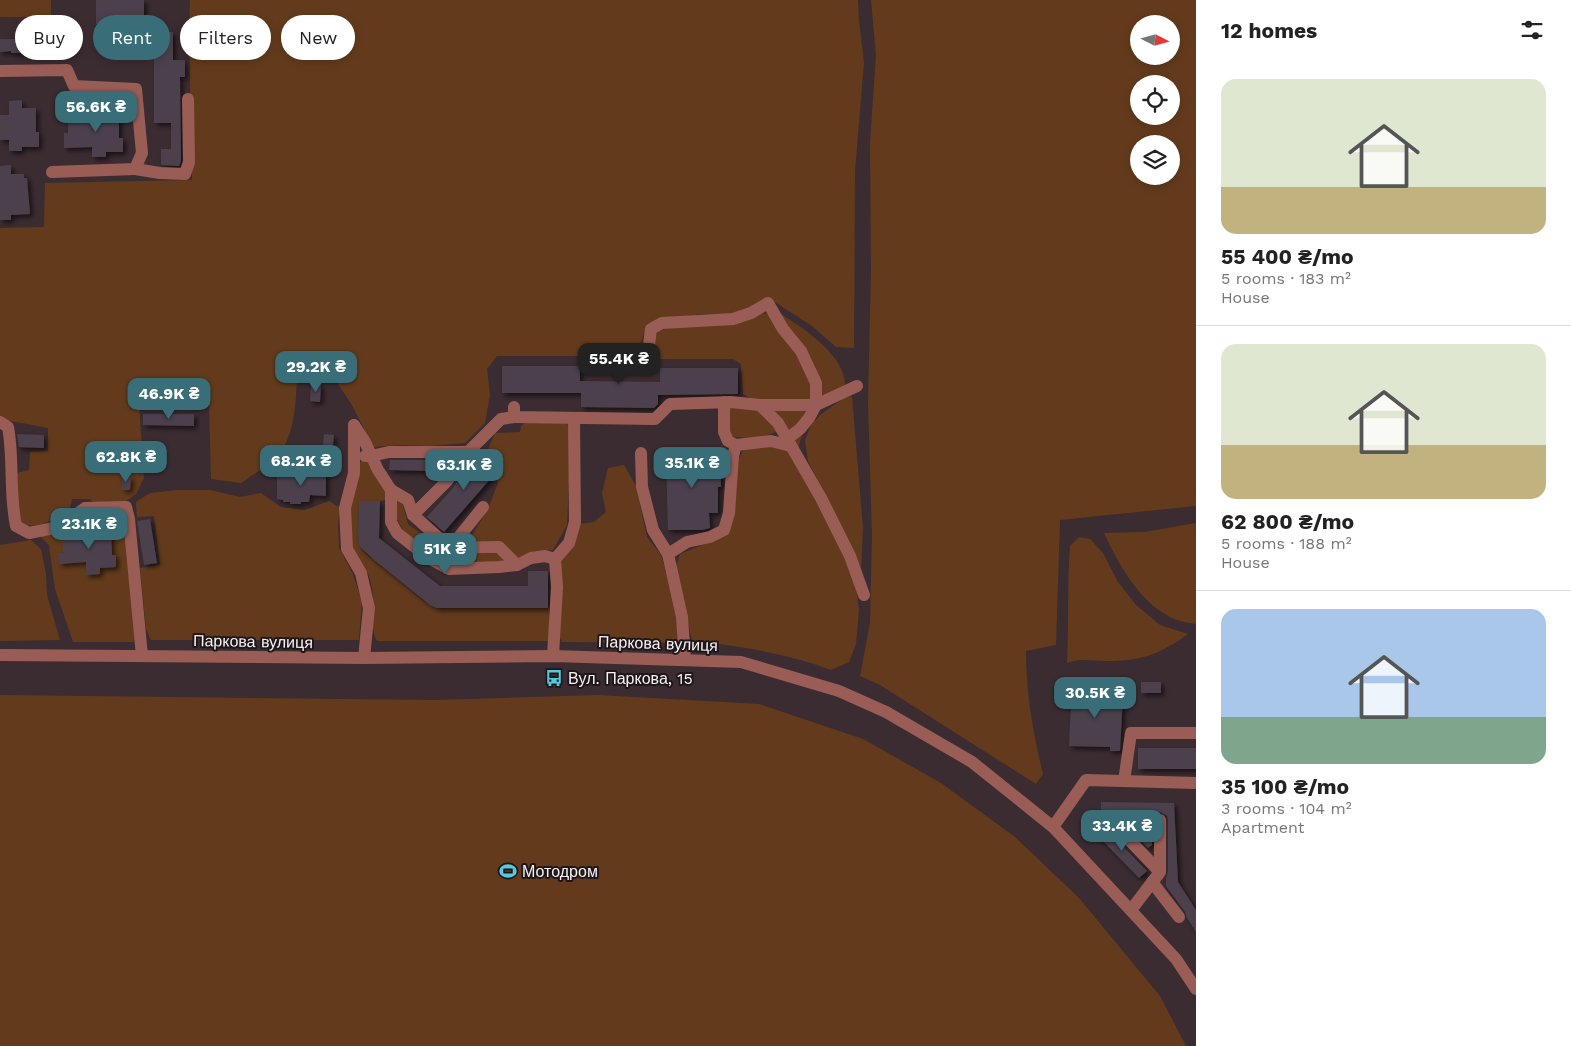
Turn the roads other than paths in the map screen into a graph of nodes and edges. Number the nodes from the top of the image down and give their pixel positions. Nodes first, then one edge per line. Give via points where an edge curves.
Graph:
1 (0, 71) edge
2 (188, 99) dead end
3 (135, 169) junction
4 (52, 172) dead end
5 (649, 345) dead end
6 (857, 386) dead end
7 (724, 402) junction
8 (760, 405) junction
9 (816, 405) junction
10 (574, 419) junction
11 (0, 422) edge
12 (789, 442) junction
13 (736, 445) junction
14 (468, 452) junction
15 (641, 453) dead end
16 (371, 456) junction
17 (354, 462) junction
18 (391, 490) junction
19 (483, 507) dead end
20 (413, 515) junction
21 (450, 548) junction
22 (668, 554) junction
23 (555, 559) junction
24 (517, 565) junction
25 (864, 595) dead end
26 (0, 655) edge
27 (142, 656) junction
28 (553, 656) junction
29 (364, 658) junction
30 (685, 660) junction
31 (1196, 733) edge
32 (1124, 780) junction
33 (1196, 783) edge
34 (1053, 826) junction
35 (1156, 877) junction
36 (1131, 910) junction
37 (1179, 917) dead end
38 (1196, 989) edge

1 - 3 street via 67,70 74,86 136,89 142,153
2 - 3 street via 189,162 185,174
3 - 4 street
5 - 9 street via 651,330 662,324 733,319 768,303 801,352 816,383
6 - 9 street
7 - 8 street
7 - 10 street via 670,404 655,420
7 - 13 street via 724,432 728,442
8 - 9 street
8 - 12 street via 778,423
9 - 12 street
10 - 14 street via 514,412 501,419
10 - 23 street via 575,522 569,543
11 - 27 street via 8,427 12,445 16,526 29,533 59,527 85,508 126,507
12 - 13 street
12 - 25 street via 850,556
13 - 22 street via 732,456 729,513 724,530 687,542
14 - 16 street via 389,452
14 - 20 street via 447,480
15 - 22 street via 642,487 653,530
16 - 17 street via 363,456
16 - 17 street via 354,425
16 - 18 street
17 - 29 street via 344,508 347,549 361,573 369,608
18 - 20 street via 408,500
18 - 24 street via 392,522 397,533 430,558 449,569
19 - 21 street
20 - 21 street
21 - 24 street via 499,547
22 - 30 street via 682,617
23 - 24 street via 545,556 531,558
23 - 28 street via 558,587
26 - 27 street, Паркова вулиця
27 - 29 street, Паркова вулиця
28 - 29 street, Паркова вулиця
28 - 30 street, Паркова вулиця
30 - 34 street, Паркова вулиця via 741,662 839,691 886,712 972,762
31 - 32 street via 1131,733
32 - 33 street
32 - 34 street via 1086,780
34 - 36 street, Паркова вулиця
35 - 35 street via 1160,820 1110,820 1123,833
35 - 36 street
35 - 37 street
36 - 38 street, Паркова вулиця via 1176,959

